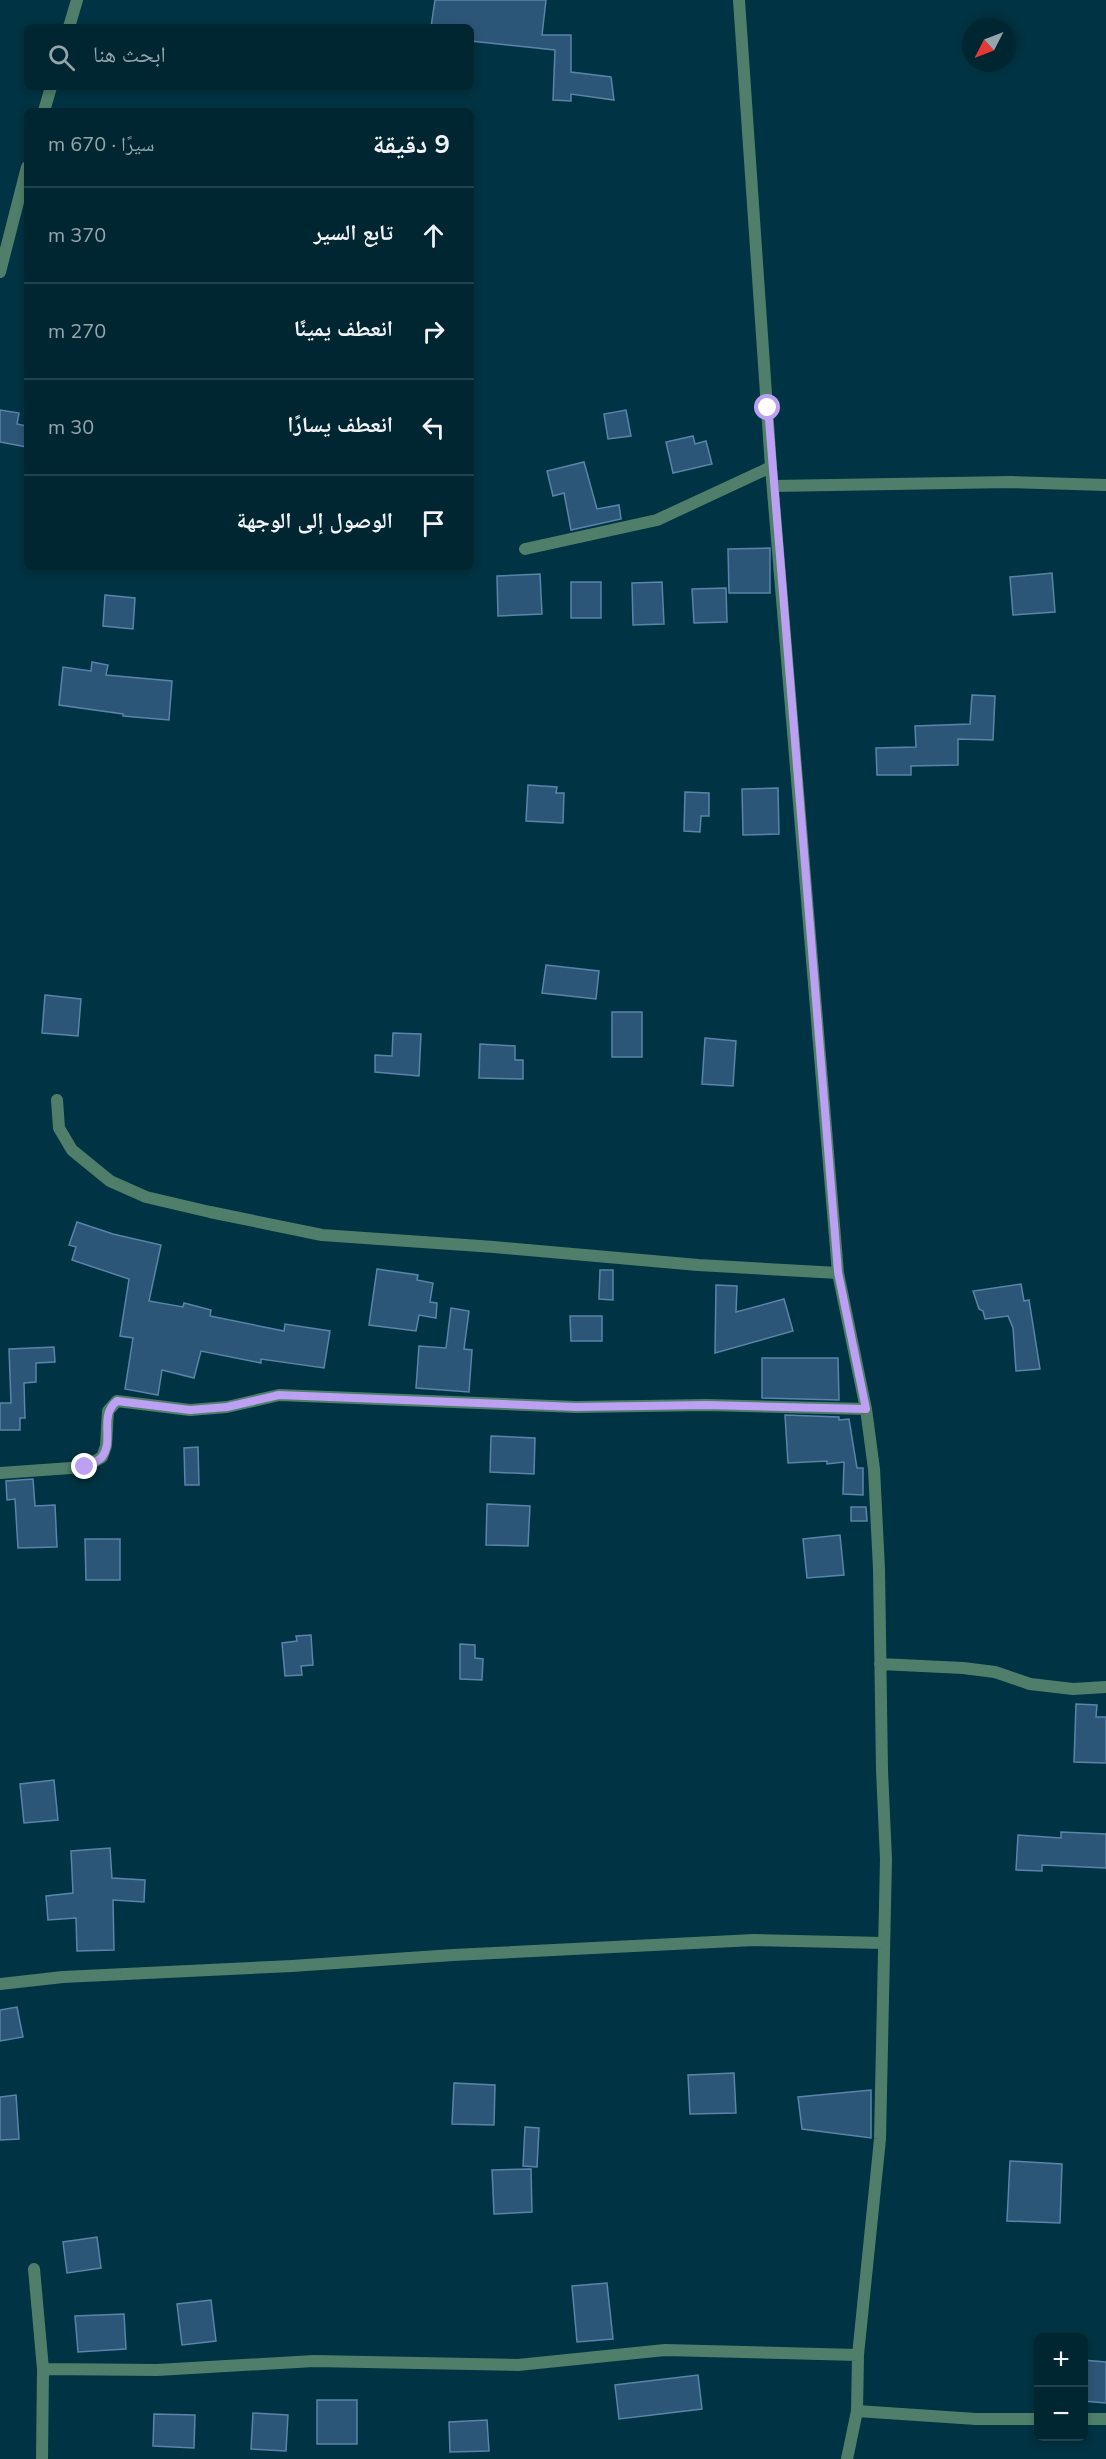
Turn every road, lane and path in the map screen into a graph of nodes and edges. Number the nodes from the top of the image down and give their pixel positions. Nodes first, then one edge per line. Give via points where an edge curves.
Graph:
1 (78, 0) edge
2 (739, 0) edge
3 (70, 24) edge
4 (50, 90) edge
5 (45, 108) edge
6 (24, 179) edge
7 (0, 272) edge
8 (771, 467) junction
9 (1106, 485) edge
10 (773, 486) junction
11 (525, 549) dead end
12 (57, 1100) dead end
13 (838, 1272) junction
14 (866, 1409) junction
15 (0, 1473) edge
16 (880, 1664) junction
17 (1106, 1687) edge
18 (884, 1943) junction
19 (0, 1984) edge
20 (34, 2269) dead end
21 (858, 2355) junction
22 (43, 2369) junction
23 (857, 2410) junction
24 (1034, 2419) edge
25 (1088, 2419) edge
26 (1106, 2419) edge
27 (42, 2459) edge
28 (847, 2459) edge

1 - 3 street
2 - 8 street
4 - 5 street
6 - 7 street
8 - 10 street
8 - 11 street via 657,520
9 - 10 street via 1011,482
10 - 13 street
12 - 13 street via 59,1128 72,1150 110,1181 146,1197 210,1212 321,1235 698,1265
13 - 14 street
14 - 15 street via 576,1407 279,1395 227,1407 190,1410 117,1401 108,1411 102,1457 85,1467
14 - 16 street via 874,1469
16 - 17 street via 995,1672 1030,1684 1073,1689
16 - 18 street via 886,1858
18 - 19 street via 743,1941 63,1977
18 - 21 street via 880,2139
20 - 22 street
21 - 22 street via 665,2350 518,2365 314,2361 157,2370
21 - 23 street
22 - 27 street
23 - 24 street
23 - 28 street
25 - 26 street

